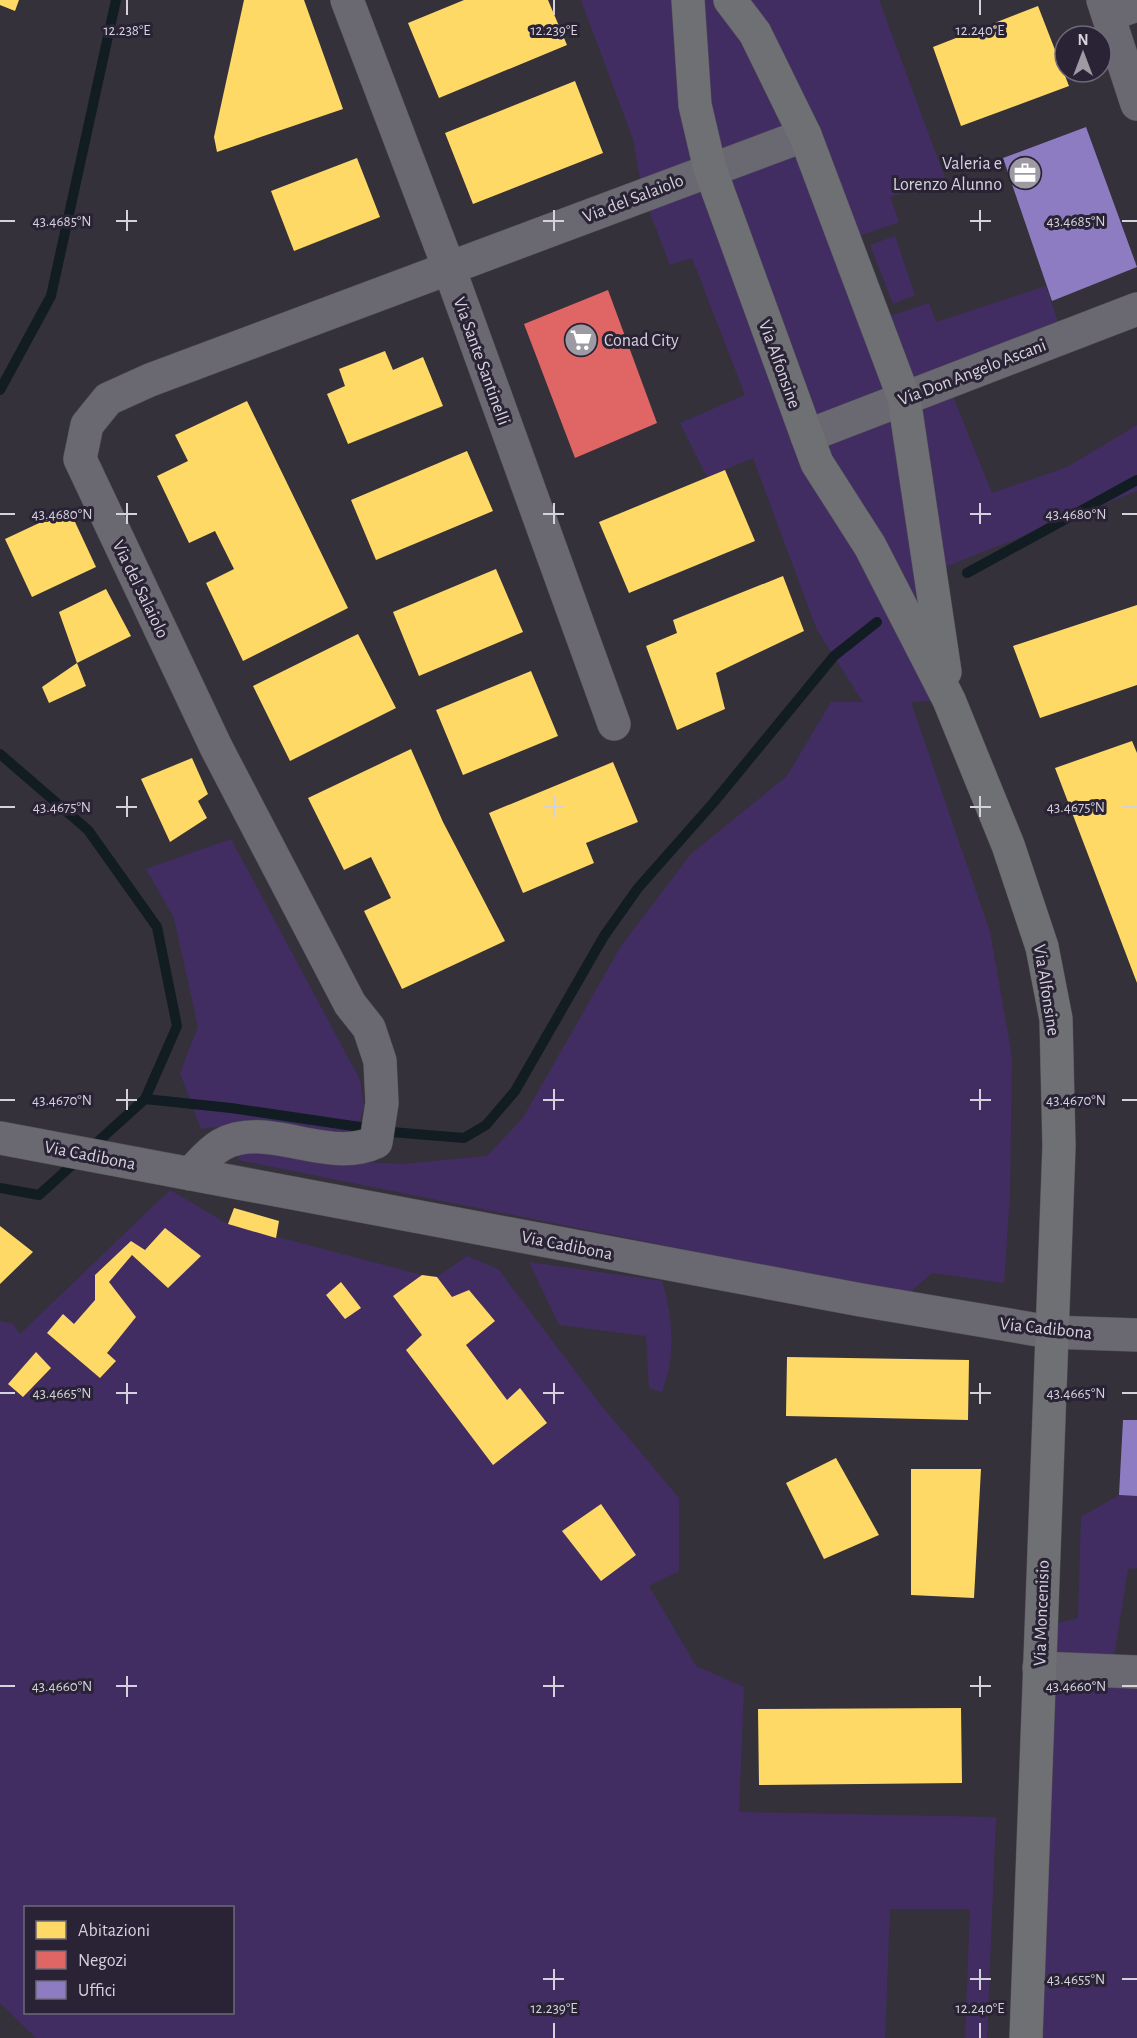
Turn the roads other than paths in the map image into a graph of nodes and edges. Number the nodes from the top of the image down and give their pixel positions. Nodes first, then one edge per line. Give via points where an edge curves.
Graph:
1 (348, 0) edge
2 (688, 0) edge
3 (730, 0) edge
4 (1116, 7) edge
5 (1137, 104) edge
6 (805, 135) junction
7 (710, 169) junction
8 (448, 268) junction
9 (1137, 309) edge
10 (903, 398) junction
11 (807, 436) junction
12 (949, 700) junction
13 (614, 724) dead end
14 (0, 1138) edge
15 (190, 1174) junction
16 (1050, 1332) junction
17 (1137, 1335) edge
18 (1039, 1668) junction
19 (1137, 1672) edge
20 (1026, 2038) edge

1 - 8 street, Via Sante Santinelli
2 - 7 main road, Via Alfonsine via 695,105
3 - 6 main road, Via Alfonsine via 760,43
4 - 5 street
6 - 7 street, Via del Salaiolo
6 - 10 main road, Via Alfonsine
7 - 8 street, Via del Salaiolo
7 - 11 main road, Via Alfonsine
8 - 13 street, Via Sante Santinelli
8 - 15 street, Via del Salaiolo via 150,380 108,399 87,425 80,459 216,747 350,1004 369,1028 380,1061 382,1103 376,1142 362,1149 338,1150 274,1140 233,1140 219,1146
9 - 10 street, Via Don Angelo Ascani
10 - 11 street, Via Don Angelo Ascani
10 - 12 main road, Via Alfonsine
11 - 12 main road, Via Alfonsine via 817,463 870,546
12 - 16 main road, Via Alfonsine via 1008,845 1038,936 1056,1019 1059,1146
14 - 15 street, Via Cadibona
15 - 16 street, Via Cadibona
16 - 17 street, Via Cadibona
16 - 18 main road, Via Moncenisio
18 - 19 street
18 - 20 main road, Via Moncenisio

